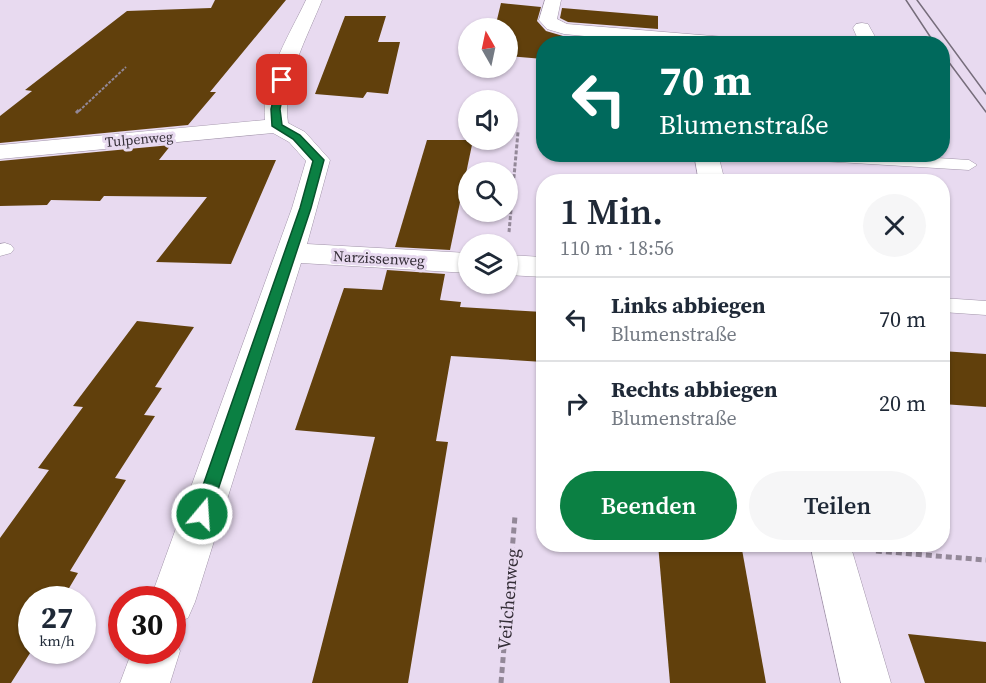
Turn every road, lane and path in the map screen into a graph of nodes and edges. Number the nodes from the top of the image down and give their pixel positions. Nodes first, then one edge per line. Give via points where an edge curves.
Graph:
1 (314, 0) edge
2 (553, 0) edge
3 (645, 36) edge
4 (126, 67) dead end
5 (277, 126) junction
6 (39, 149) junction
7 (516, 150) edge
8 (0, 152) edge
9 (920, 162) edge
10 (969, 165) dead end
11 (509, 234) dead end
12 (290, 253) junction
13 (458, 262) edge
14 (518, 266) edge
15 (536, 267) edge
16 (950, 306) edge
17 (986, 308) edge
18 (514, 516) dead end
19 (831, 552) edge
20 (890, 552) edge
21 (986, 560) edge
22 (177, 586) edge
23 (152, 664) edge
24 (145, 683) edge
25 (501, 683) edge
26 (866, 683) edge

1 - 5 street via 282,80 275,109
2 - 3 street via 548,20 553,25
4 - 6 path
5 - 6 street, Tulpenweg
5 - 12 street via 297,137 318,160
6 - 8 street, Tulpenweg
7 - 11 path
9 - 10 lane
12 - 13 street, Narzissenweg
12 - 22 street
14 - 15 street
16 - 17 lane
18 - 25 path, Veilchenweg
19 - 26 street
20 - 21 path
23 - 24 street

